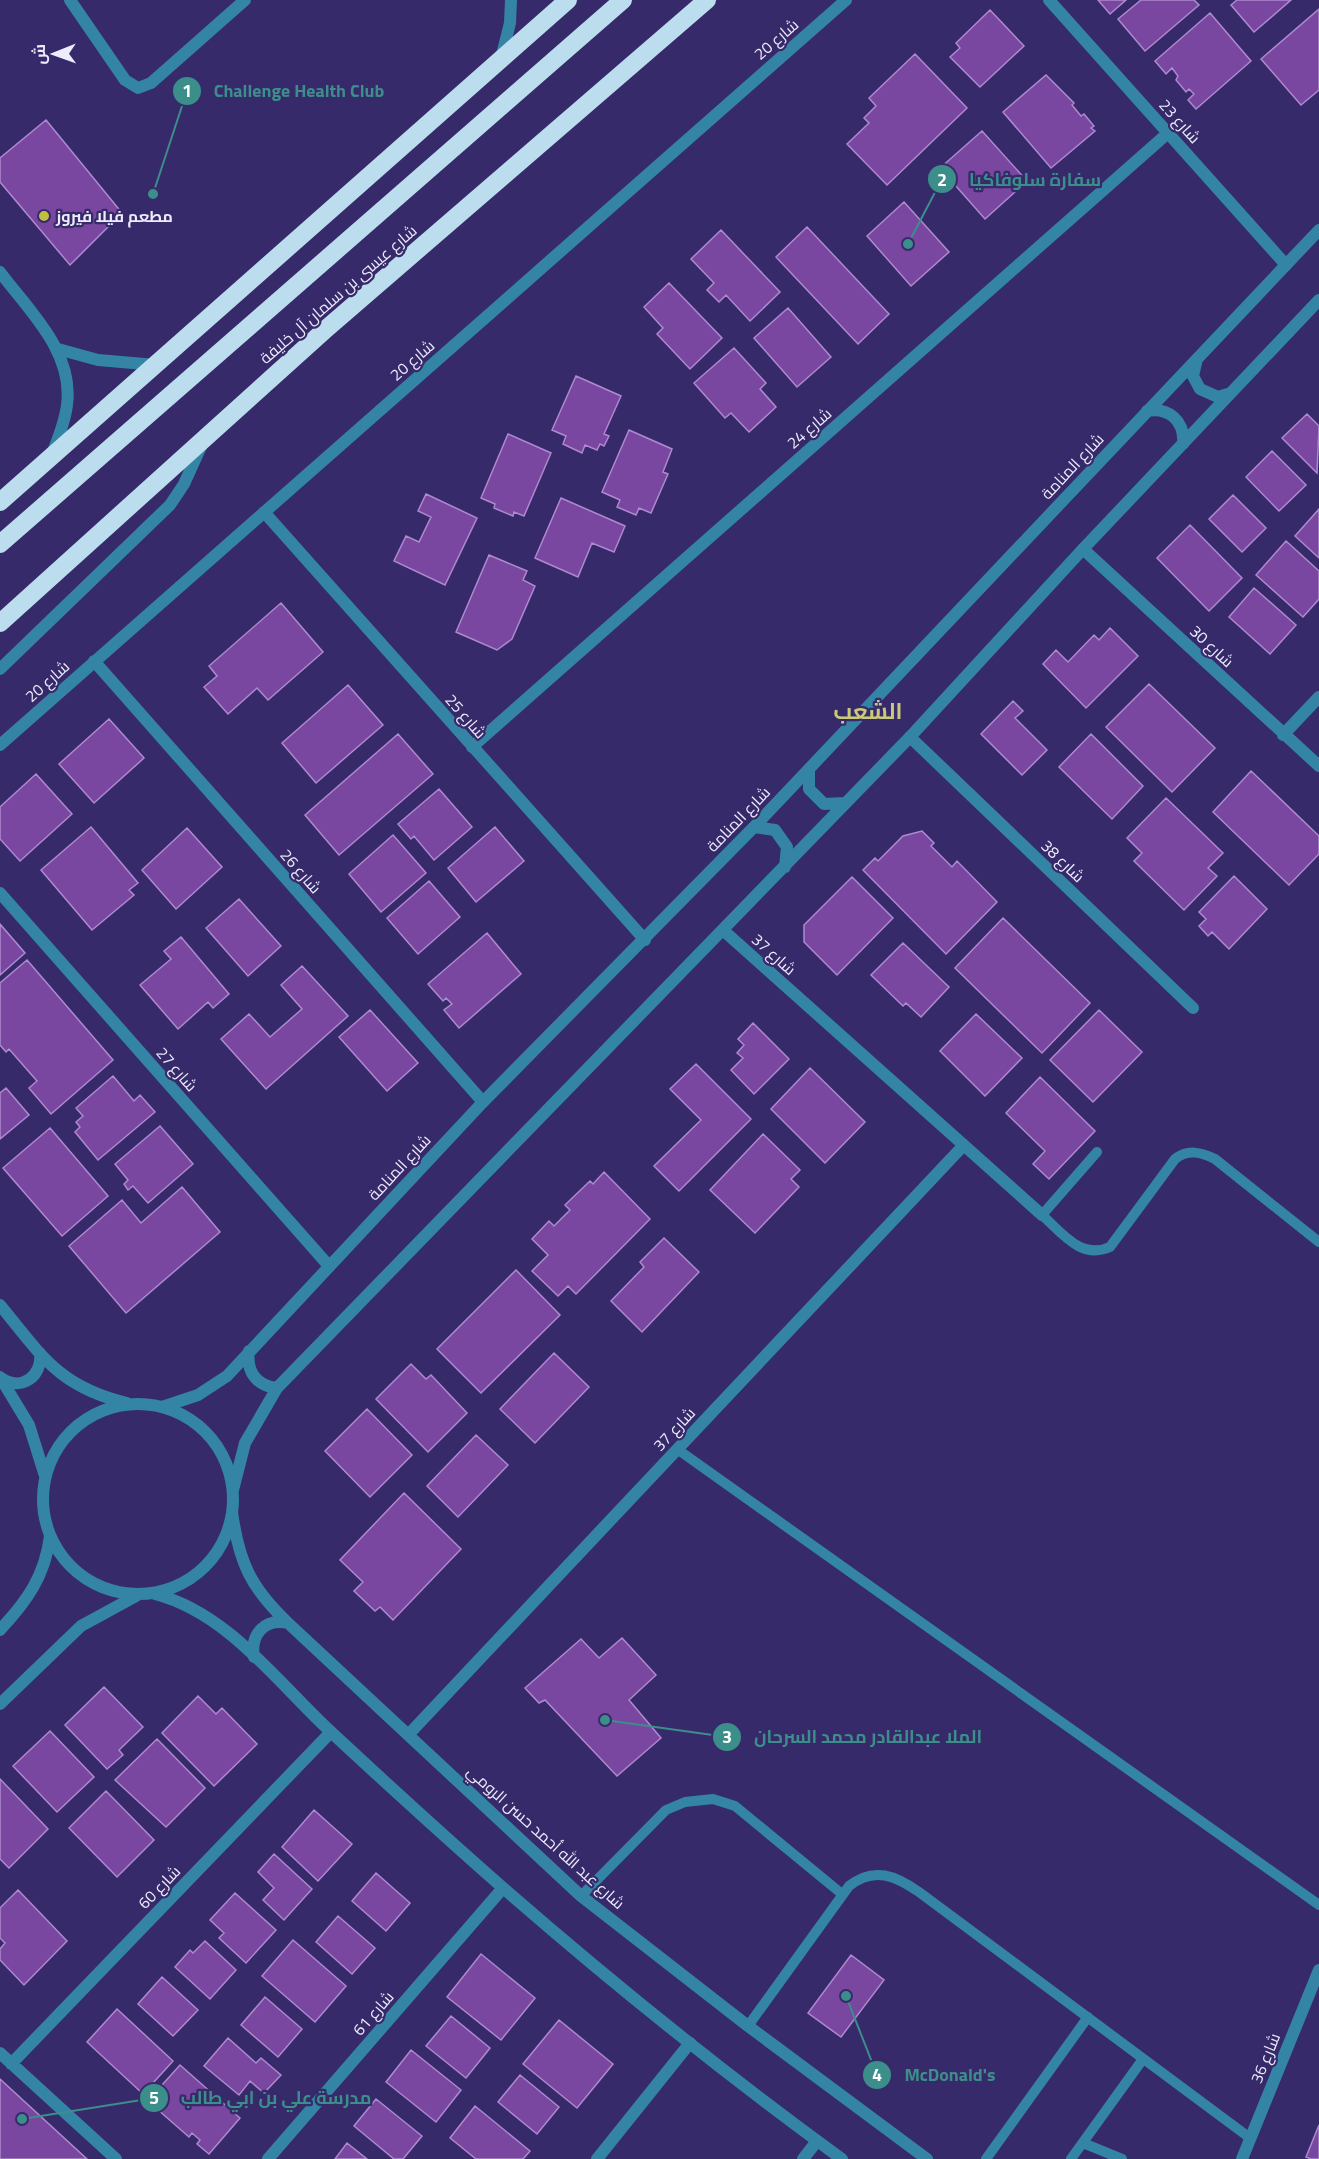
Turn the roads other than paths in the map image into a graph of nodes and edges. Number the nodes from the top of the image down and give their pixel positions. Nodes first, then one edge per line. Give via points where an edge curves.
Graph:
1 (70, 0) edge
2 (245, 0) edge
3 (512, 0) edge
4 (568, 0) edge
5 (622, 0) edge
6 (707, 0) edge
7 (846, 0) edge
8 (1049, 0) edge
9 (502, 55) junction
10 (1168, 133) junction
11 (1319, 230) edge
12 (1286, 265) junction
13 (0, 272) edge
14 (1319, 300) edge
15 (58, 349) junction
16 (1200, 356) junction
17 (156, 365) junction
18 (1231, 393) junction
19 (1147, 411) junction
20 (205, 437) junction
21 (1183, 444) junction
22 (51, 457) junction
23 (0, 502) edge
24 (264, 512) junction
25 (0, 544) edge
26 (1083, 549) junction
27 (0, 623) edge
28 (94, 662) junction
29 (0, 669) edge
30 (1319, 697) edge
31 (1283, 735) junction
32 (910, 737) junction
33 (0, 746) edge
34 (472, 747) junction
35 (1319, 766) edge
36 (809, 769) junction
37 (844, 803) junction
38 (754, 827) junction
39 (785, 867) junction
40 (0, 893) edge
41 (724, 931) junction
42 (645, 940) junction
43 (1193, 1008) dead end
44 (483, 1101) junction
45 (963, 1146) junction
46 (1097, 1152) dead end
47 (1042, 1215) junction
48 (1319, 1242) edge
49 (329, 1266) junction
50 (0, 1305) edge
51 (249, 1352) junction
52 (40, 1353) junction
53 (0, 1377) edge
54 (277, 1388) junction
55 (131, 1404) junction
56 (162, 1407) junction
57 (677, 1449) junction
58 (45, 1478) junction
59 (232, 1490) junction
60 (232, 1512) junction
61 (50, 1536) junction
62 (155, 1594) junction
63 (139, 1595) junction
64 (288, 1623) junction
65 (0, 1630) edge
66 (254, 1657) junction
67 (0, 1704) edge
68 (331, 1732) junction
69 (409, 1734) junction
70 (503, 1888) junction
71 (842, 1894) junction
72 (581, 1896) junction
73 (1319, 1905) edge
74 (1319, 1970) edge
75 (1088, 2018) junction
76 (748, 2026) junction
77 (690, 2043) junction
78 (0, 2054) edge
79 (1143, 2059) junction
80 (11, 2064) junction
81 (1250, 2138) junction
82 (817, 2141) junction
83 (1083, 2143) junction
84 (996, 2146) junction
85 (116, 2159) edge
86 (268, 2159) edge
87 (597, 2159) edge
88 (803, 2159) edge
89 (842, 2159) edge
90 (927, 2159) edge
91 (987, 2159) edge
92 (998, 2159) edge
93 (1071, 2159) edge
94 (1122, 2159) edge
95 (1242, 2159) edge

1 - 2 street via 125,80 138,88 152,84
3 - 9 street
4 - 9 highway
5 - 25 highway
6 - 20 highway, شارع عيسى بن سلمان آل خليفة
7 - 24 street, شارع 20
8 - 10 street, شارع 23
9 - 17 highway
10 - 12 street, شارع 23
10 - 34 street, شارع 24
11 - 12 street, شارع المنامة
12 - 16 street, شارع المنامة
13 - 15 street
14 - 18 street
15 - 17 street via 98,360
15 - 22 street via 69,387 67,407
16 - 18 street via 1193,369 1200,389 1218,397
16 - 19 street, شارع المنامة
17 - 22 highway
18 - 21 street
19 - 21 street via 1174,416 1183,429
19 - 36 street, شارع المنامة
20 - 27 highway, شارع عيسى بن سلمان آل خليفة
20 - 29 street via 170,505
21 - 26 street
22 - 23 highway
24 - 28 street, شارع 20
24 - 34 street, شارع 25
26 - 31 street, شارع 30
26 - 32 street
28 - 33 street, شارع 20
28 - 44 street, شارع 26
30 - 31 street
31 - 35 street, شارع 30
32 - 37 street
32 - 43 street, شارع 38
34 - 42 street, شارع 25
36 - 37 street via 809,789 824,804
36 - 38 street, شارع المنامة
37 - 39 street
38 - 39 street via 775,830 787,847
38 - 42 street, شارع المنامة
39 - 41 street
40 - 49 street, شارع 27
41 - 45 street, شارع 37
41 - 54 street
42 - 44 street, شارع المنامة
44 - 49 street, شارع المنامة
45 - 47 street, شارع 37
45 - 57 street, شارع 37
46 - 47 lane
47 - 48 lane via 1079,1248 1102,1251 1115,1242 1175,1159 1196,1152 1215,1159
49 - 51 street, شارع المنامة
50 - 52 street
51 - 54 street via 253,1376 259,1383
51 - 56 street, شارع المنامة via 227,1376 207,1390
52 - 53 street via 39,1369 28,1381 14,1384
52 - 55 street via 66,1378 93,1393
53 - 58 street via 29,1425
54 - 59 street via 245,1443
55 - 56 street
55 - 58 street via 111,1407 76,1427 51,1459
56 - 59 street via 197,1424 210,1437 221,1453
57 - 69 street, شارع 37
57 - 73 lane
58 - 61 street via 44,1517
59 - 60 street
60 - 62 street via 219,1550 207,1566 183,1583
60 - 64 street, شارع عبد الله أحمد حسن الرومي via 239,1554 252,1584
61 - 63 street via 65,1561 87,1580 104,1589
61 - 65 street via 37,1584
62 - 63 street
62 - 66 street via 208,1616
63 - 67 street via 81,1626
64 - 66 street via 274,1622 261,1628 253,1642
64 - 69 street, شارع عبد الله أحمد حسن الرومي
66 - 68 street
68 - 70 street
68 - 80 street, شارع 60
69 - 72 street, شارع عبد الله أحمد حسن الرومي
70 - 77 street
70 - 86 street, شارع 61
71 - 72 lane via 735,1806 713,1798 685,1802 666,1810
71 - 75 lane via 868,1875 888,1874 900,1879
71 - 76 lane
72 - 76 street, شارع عبد الله أحمد حسن الرومي
74 - 81 street, شارع 36
75 - 79 lane
75 - 84 lane
76 - 90 street, شارع عبد الله أحمد حسن الرومي
77 - 82 street
77 - 87 street
78 - 80 street
79 - 81 lane
79 - 83 lane
80 - 85 street
81 - 95 street, شارع 36
82 - 88 street
82 - 89 street
83 - 93 lane
83 - 94 lane
84 - 91 lane
84 - 92 lane

